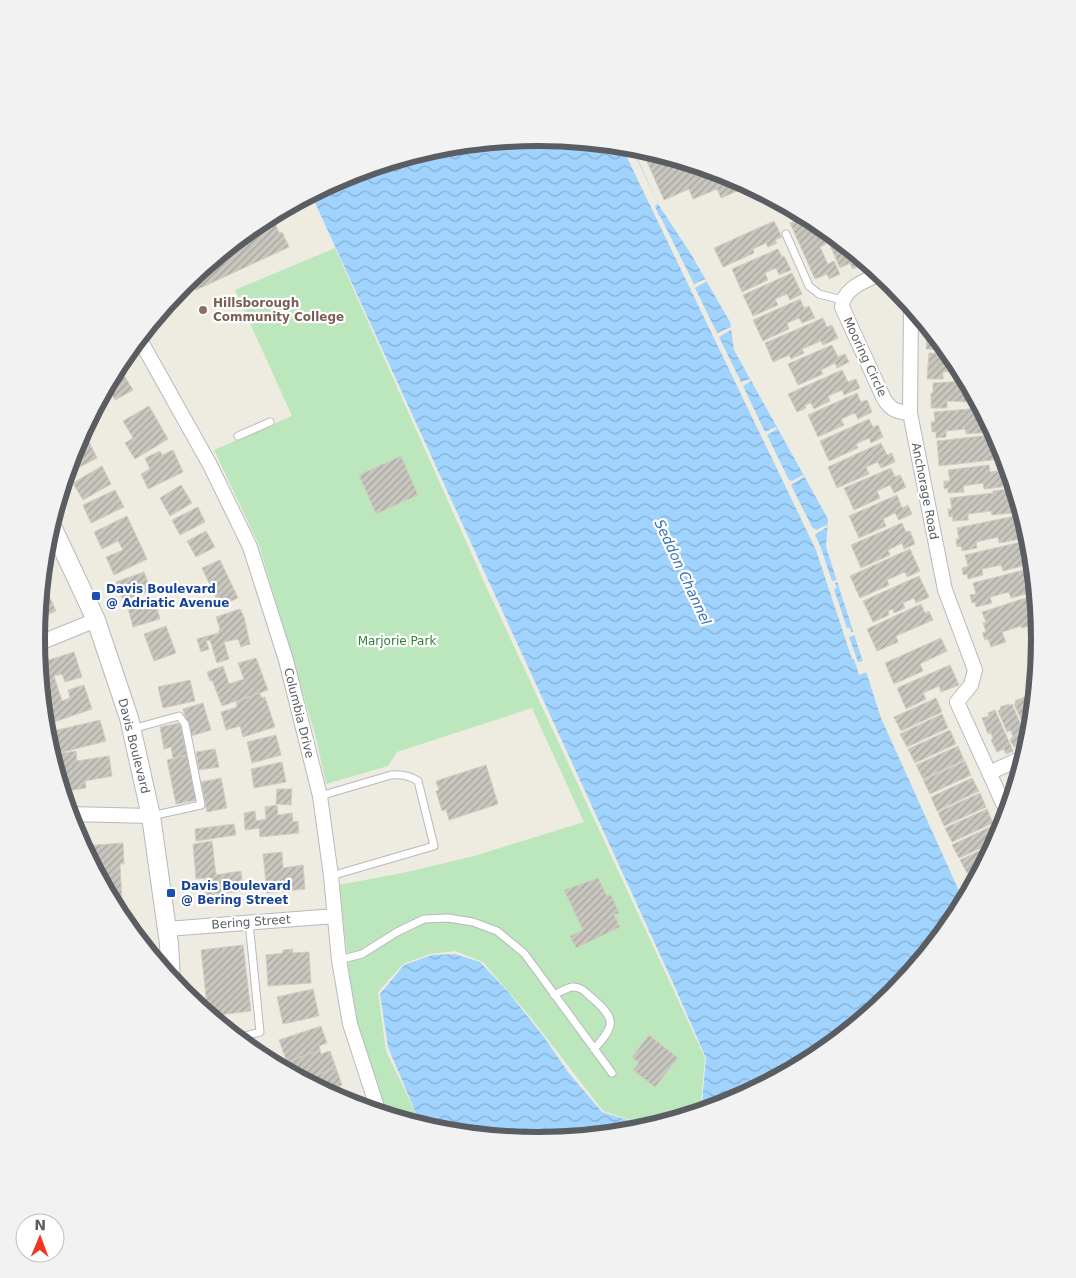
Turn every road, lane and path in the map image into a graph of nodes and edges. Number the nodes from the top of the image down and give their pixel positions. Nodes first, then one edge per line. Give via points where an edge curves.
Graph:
1 (786, 234) dead end
2 (873, 277) edge
3 (842, 300) junction
4 (911, 316) edge
5 (143, 345) edge
6 (910, 413) junction
7 (270, 422) dead end
8 (238, 436) dead end
9 (53, 547) edge
10 (96, 620) junction
11 (45, 641) edge
12 (131, 729) junction
13 (1016, 760) edge
14 (989, 773) junction
15 (320, 796) junction
16 (1003, 803) edge
17 (78, 814) edge
18 (151, 816) junction
19 (331, 876) junction
20 (335, 916) junction
21 (249, 922) junction
22 (168, 936) junction
23 (339, 960) junction
24 (167, 964) edge
25 (554, 995) junction
26 (246, 1036) edge
27 (594, 1049) junction
28 (612, 1072) dead end
29 (376, 1105) edge

1 - 3 lane via 810,286 819,294
2 - 3 street, Mooring Circle via 856,286
3 - 6 street, Mooring Circle via 842,307 890,409
4 - 6 street, Anchorage Road
5 - 15 street, Columbia Drive via 210,465 250,547 286,660
6 - 14 street, Anchorage Road via 945,590 975,670 971,685 957,702
7 - 8 lane
9 - 10 street, Davis Boulevard
10 - 11 street
10 - 12 street, Davis Boulevard
12 - 18 street, Davis Boulevard
12 - 18 lane via 180,716 185,724 200,805
13 - 14 street
14 - 16 street
15 - 19 street, Columbia Drive
15 - 19 lane via 391,775 412,777 418,781 434,846
17 - 18 street
18 - 22 street, Davis Boulevard
19 - 20 street, Columbia Drive
20 - 21 street, Bering Street
20 - 23 street, Columbia Drive
21 - 22 street, Bering Street
21 - 26 lane via 260,1032
22 - 24 street
23 - 25 lane via 362,954 424,919 473,922 497,930 524,953
23 - 29 street, Columbia Drive via 350,1024
25 - 27 lane
25 - 27 lane via 571,987 580,988 605,1009 610,1020 608,1033
27 - 28 lane

